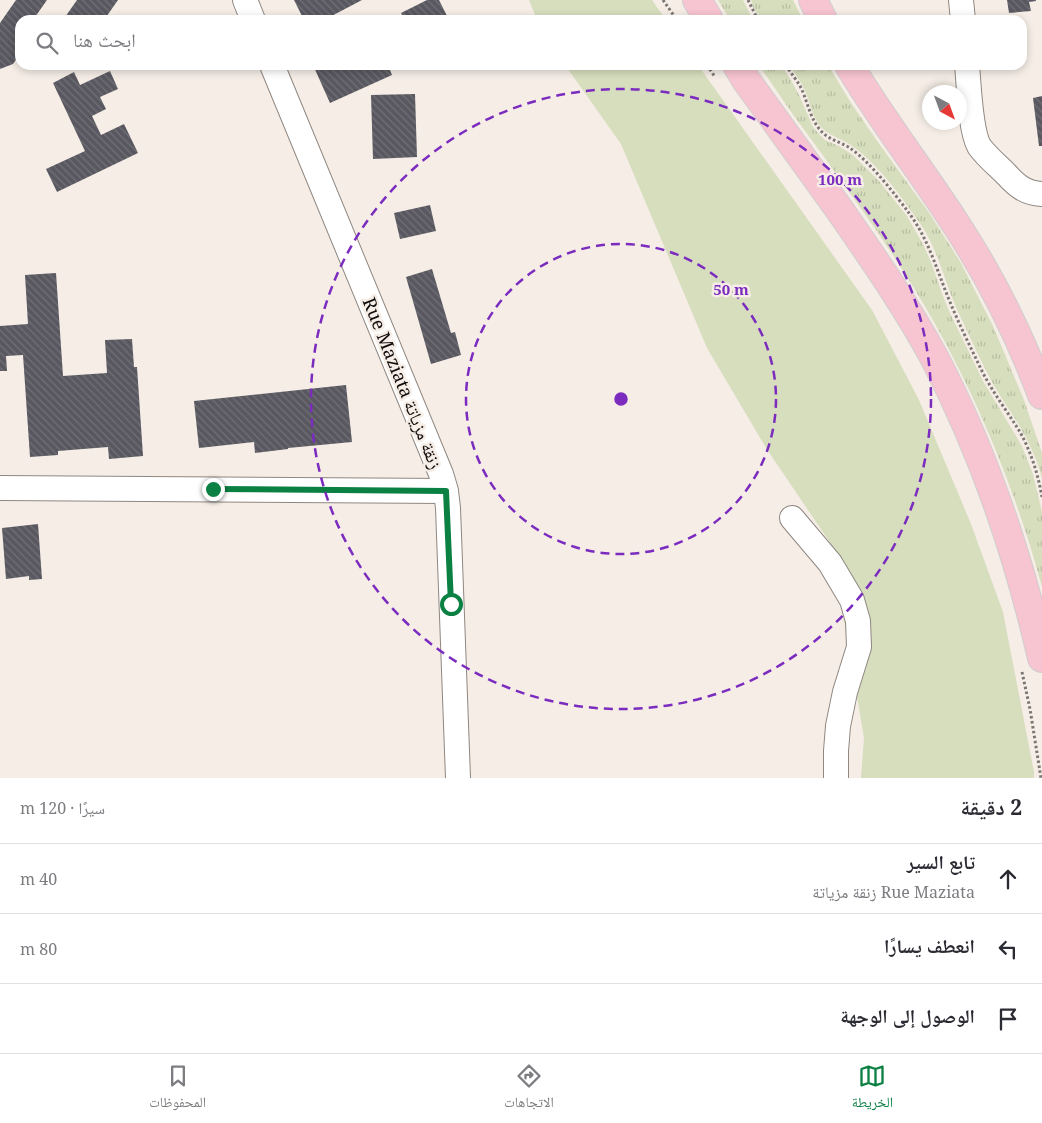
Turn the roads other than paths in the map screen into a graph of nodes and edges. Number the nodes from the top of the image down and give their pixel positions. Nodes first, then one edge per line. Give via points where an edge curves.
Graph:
1 (245, 0) edge
2 (697, 0) edge
3 (813, 0) edge
4 (961, 0) edge
5 (251, 15) edge
6 (706, 15) edge
7 (820, 15) edge
8 (962, 15) edge
9 (274, 70) edge
10 (853, 70) edge
11 (967, 70) edge
12 (728, 74) edge
13 (1042, 194) edge
14 (1042, 395) edge
15 (0, 488) edge
16 (446, 491) junction
17 (792, 518) dead end
18 (1032, 665) edge
19 (458, 778) edge
20 (836, 778) edge

1 - 5 street
2 - 6 main road
3 - 7 main road
4 - 8 street
9 - 16 street, Rue Maziata زنقة مزياتة
10 - 14 main road via 989,280
11 - 13 street via 972,121 979,145 1018,187
12 - 18 main road via 746,80 896,293 935,359 968,427 996,497 1019,570
15 - 16 street
16 - 19 street, Rue Maziata زنقة مزياتة
17 - 20 street via 830,563 852,600 858,621 859,647 838,726

